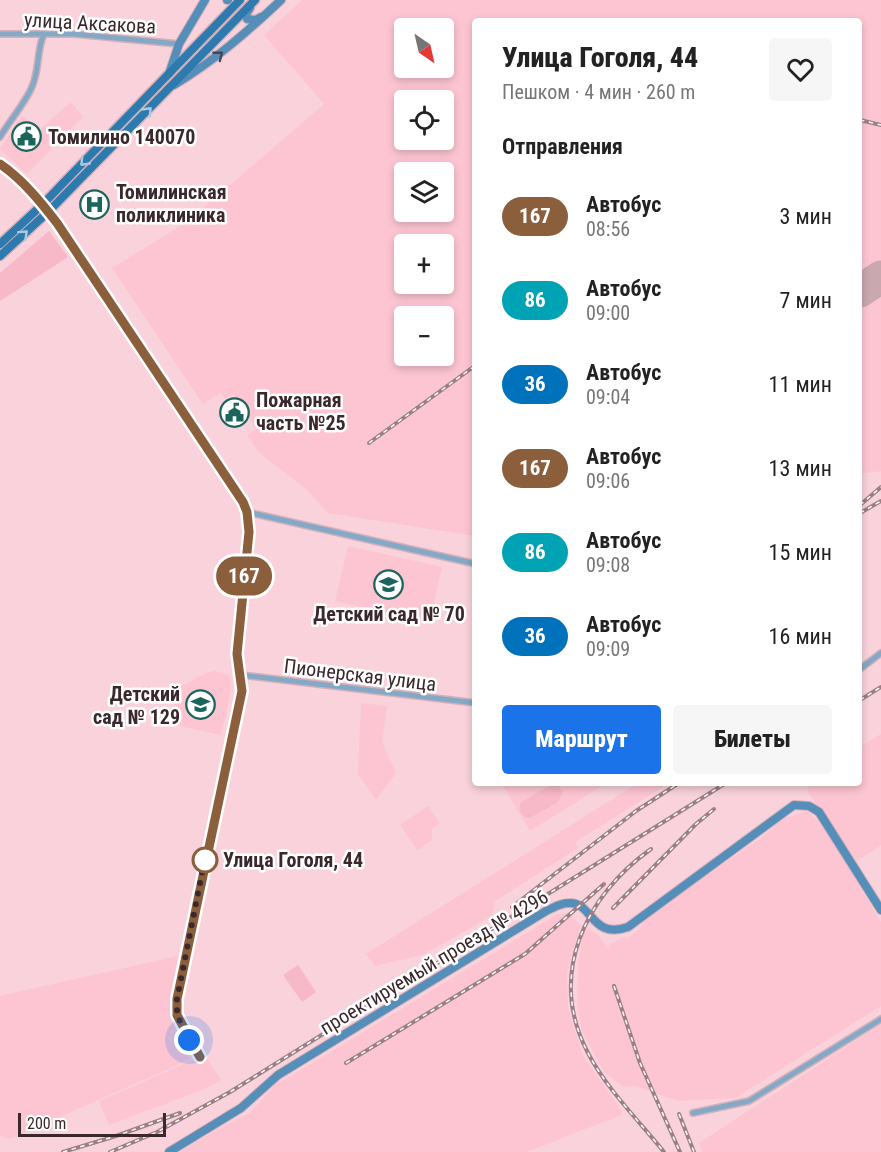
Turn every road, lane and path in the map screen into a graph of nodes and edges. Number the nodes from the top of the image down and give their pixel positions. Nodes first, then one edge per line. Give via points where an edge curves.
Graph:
1 (205, 0) edge
2 (240, 0) edge
3 (255, 0) edge
4 (281, 0) edge
5 (267, 13) junction
6 (0, 34) edge
7 (44, 34) junction
8 (179, 44) junction
9 (168, 75) junction
10 (170, 87) junction
11 (0, 137) edge
12 (0, 164) edge
13 (46, 208) junction
14 (0, 244) edge
15 (0, 256) edge
16 (247, 512) junction
17 (472, 563) edge
18 (881, 653) edge
19 (862, 667) edge
20 (241, 675) junction
21 (472, 704) edge
22 (881, 910) edge
23 (881, 1019) edge
24 (200, 1057) dead end
25 (693, 1113) dead end
26 (169, 1152) edge

1 - 8 street
2 - 9 main road
3 - 5 street via 247,19 256,20
3 - 10 main road
4 - 5 street
10 -> 5 street via 213,60
6 - 7 street, улица Аксакова
7 - 8 street, улица Аксакова
7 - 11 street via 32,89
8 - 9 street
9 -> 13 main road
13 -> 10 main road
12 - 13 street
13 - 14 main road
15 -> 13 main road
13 - 16 street
16 - 17 street
16 - 20 street via 249,532 237,654
18 - 19 street
20 - 21 street, Пионерская улица
20 - 24 street via 242,691 177,999 177,1015
22 - 26 street, проектируемый проезд № 4296 via 819,812 809,806 794,805 628,927 602,927 573,903 560,904 278,1075 242,1108
23 - 25 street via 749,1101

